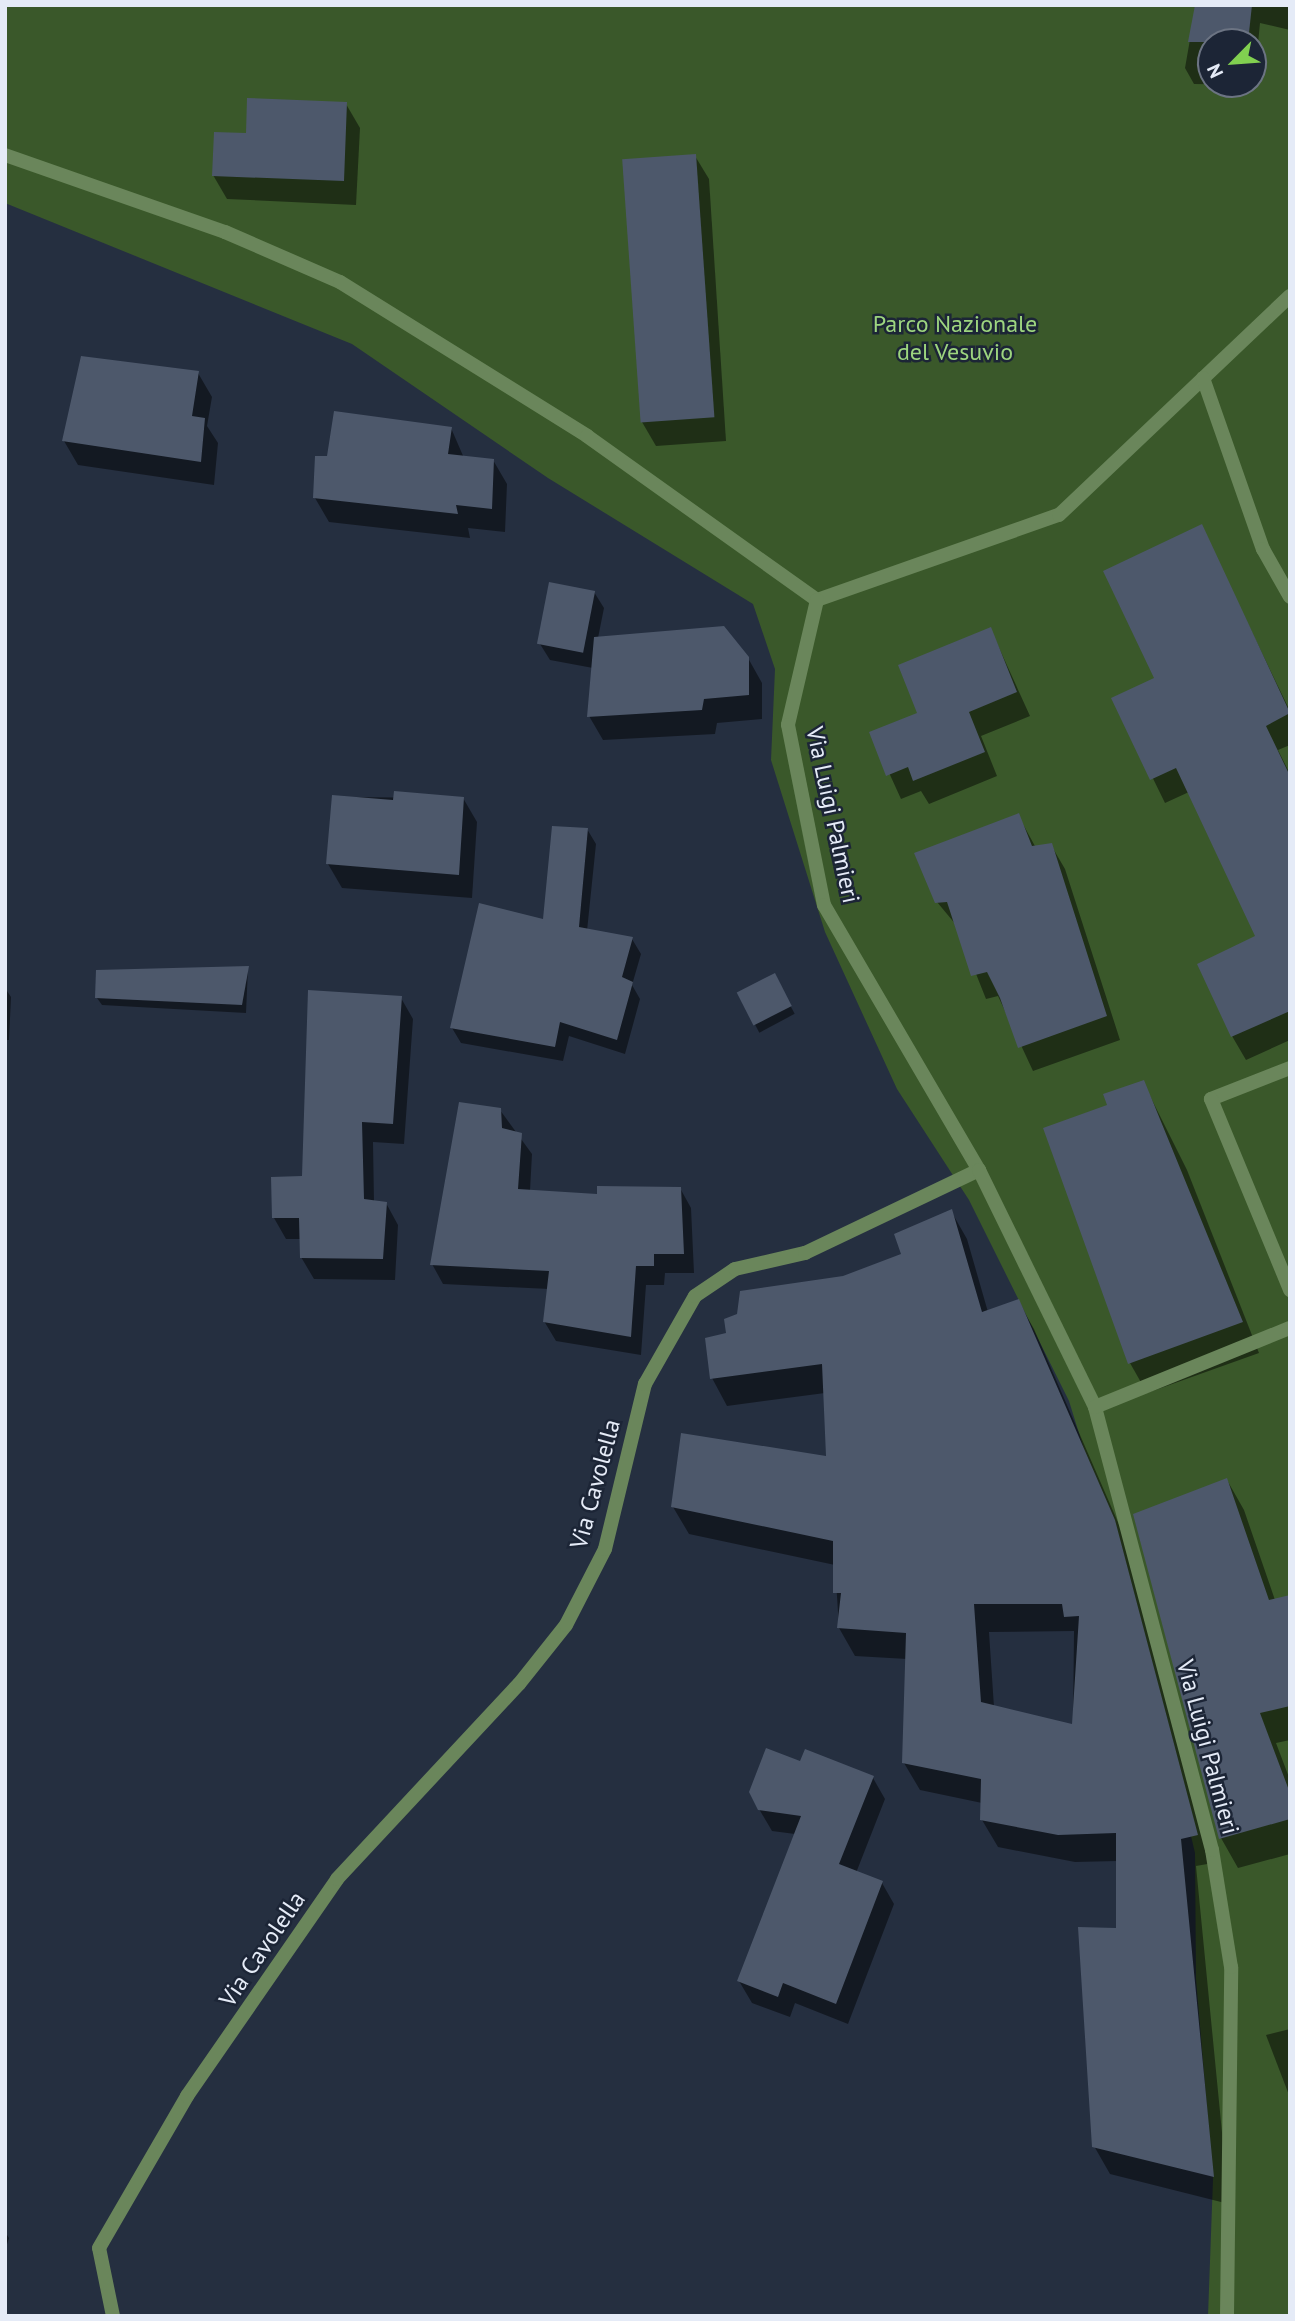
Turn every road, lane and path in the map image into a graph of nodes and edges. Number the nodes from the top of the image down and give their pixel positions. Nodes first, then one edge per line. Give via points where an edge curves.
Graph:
1 (5, 155) edge
2 (1290, 296) edge
3 (1203, 378) junction
4 (1290, 597) edge
5 (817, 600) junction
6 (1290, 1068) edge
7 (979, 1170) junction
8 (1290, 1290) edge
9 (1290, 1328) edge
10 (1095, 1406) junction
11 (113, 2316) edge
12 (1227, 2316) edge

1 - 5 street via 225,232 340,282 587,436
2 - 3 street
3 - 4 street via 1264,550
3 - 5 street via 1059,515
5 - 7 street, Via Luigi Palmieri via 788,726 824,905
6 - 8 street via 1212,1099
7 - 10 street
7 - 11 street, Via Cavolella via 805,1253 735,1269 695,1296 645,1384 605,1549 566,1625 519,1684 337,1879 187,2096 99,2248
9 - 10 street
10 - 12 street, Via Luigi Palmieri via 1212,1850 1231,1967

